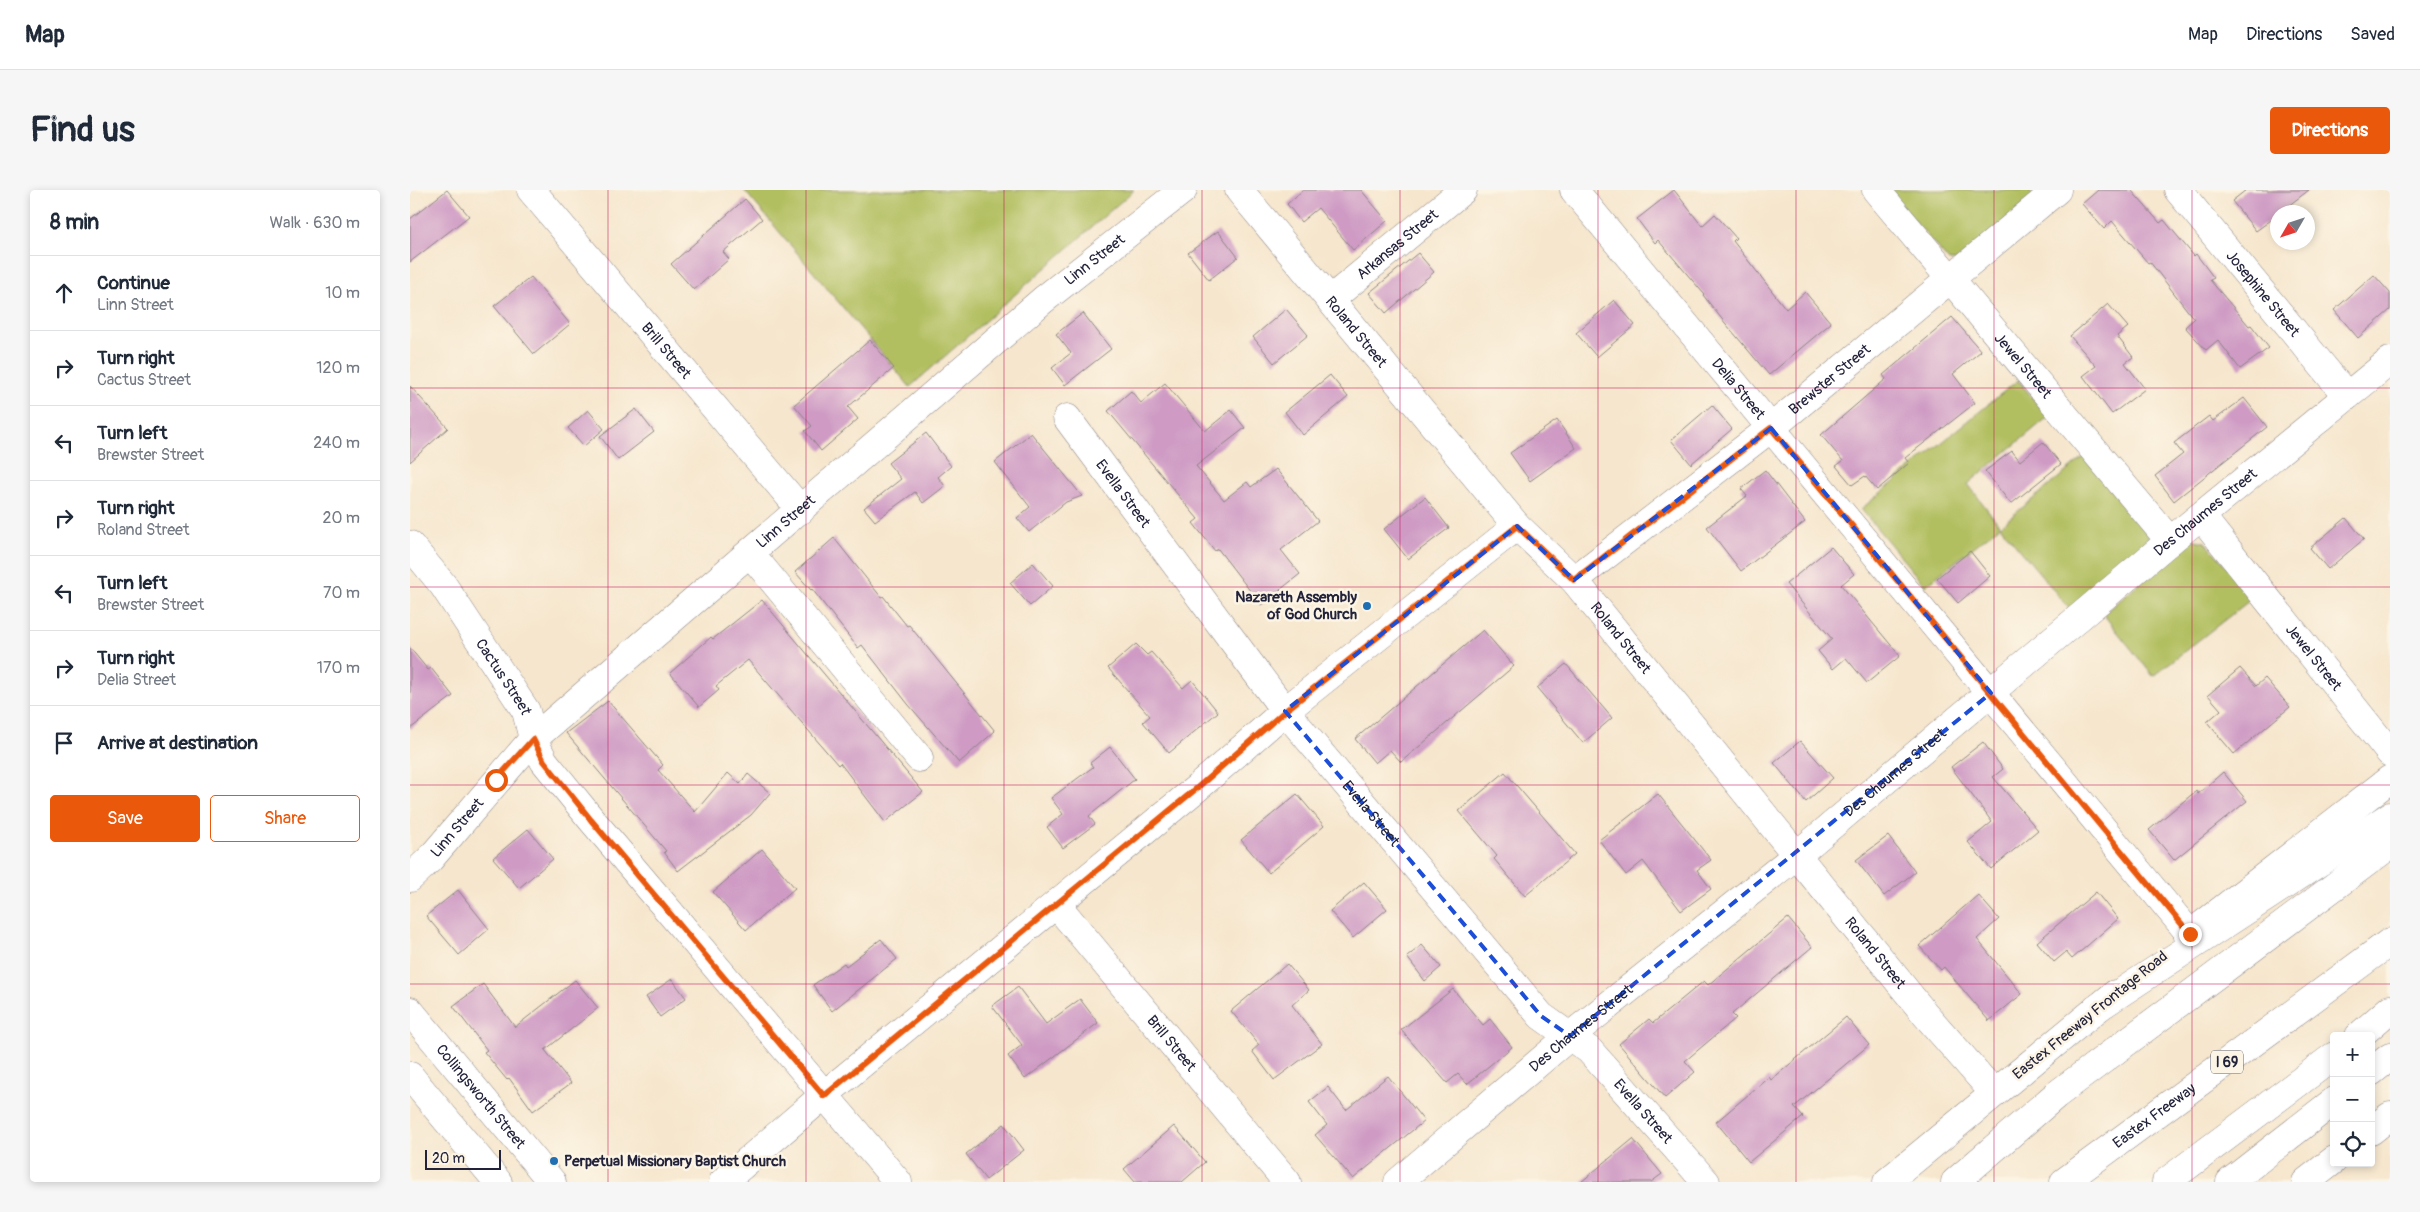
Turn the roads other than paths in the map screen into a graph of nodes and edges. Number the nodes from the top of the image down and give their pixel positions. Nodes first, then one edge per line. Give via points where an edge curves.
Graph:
1 (531, 190) edge
2 (1183, 190) edge
3 (1239, 190) edge
4 (1463, 190) edge
5 (1574, 190) edge
6 (1876, 190) edge
7 (2057, 190) edge
8 (2178, 190) edge
9 (1949, 279) junction
10 (1331, 299) junction
11 (2390, 361) edge
12 (2347, 396) junction
13 (1067, 418) dead end
14 (1771, 428) junction
15 (801, 510) junction
16 (2201, 516) junction
17 (1517, 526) junction
18 (2170, 541) junction
19 (410, 545) edge
20 (750, 553) junction
21 (1574, 580) junction
22 (1991, 694) junction
23 (1285, 711) junction
24 (533, 739) junction
25 (2390, 752) edge
26 (919, 758) dead end
27 (2390, 779) edge
28 (2390, 816) edge
29 (2390, 845) edge
30 (1798, 854) junction
31 (410, 878) edge
32 (1056, 904) junction
33 (2190, 934) junction
34 (2390, 942) edge
35 (2096, 1009) junction
36 (2390, 1009) edge
37 (410, 1011) edge
38 (2390, 1024) edge
39 (2364, 1032) edge
40 (1570, 1036) junction
41 (2375, 1036) edge
42 (2390, 1057) edge
43 (2330, 1059) edge
44 (2375, 1069) edge
45 (2330, 1072) edge
46 (410, 1076) edge
47 (1994, 1093) junction
48 (824, 1096) junction
49 (2330, 1104) edge
50 (2390, 1116) edge
51 (2375, 1128) edge
52 (2330, 1163) edge
53 (498, 1182) edge
54 (552, 1182) edge
55 (723, 1182) edge
56 (898, 1182) edge
57 (1287, 1182) edge
58 (1398, 1182) edge
59 (1706, 1182) edge
60 (1887, 1182) edge
61 (1955, 1182) edge
62 (2064, 1182) edge
63 (2166, 1182) edge
64 (2178, 1182) edge
65 (2230, 1182) edge
66 (2306, 1182) edge

1 - 15 main road, Brill Street
2 - 15 main road, Linn Street via 1043,300
3 - 10 main road, Roland Street
4 - 10 main road, Arkansas Street
5 - 14 main road, Delia Street
6 - 9 main road, Jewel Street
7 - 9 main road, Brewster Street
8 - 12 main road, Josephine Street
9 - 14 main road, Brewster Street
9 - 18 main road, Jewel Street
10 - 17 main road, Roland Street
11 - 12 main road, Des Chaumes Street
12 - 16 main road, Des Chaumes Street
13 - 23 main road, Evella Street
14 - 21 main road, Brewster Street
14 - 22 main road, Delia Street
15 - 20 main road, Linn Street
16 - 18 main road, Des Chaumes Street
16 - 25 main road, Jewel Street
17 - 21 main road, Roland Street
17 - 23 main road
18 - 22 main road, Des Chaumes Street
19 - 24 main road, Cactus Street via 443,585 526,711
20 - 24 main road, Linn Street
20 - 26 main road
21 - 30 main road, Roland Street
22 - 30 main road, Des Chaumes Street
22 - 33 main road, Delia Street
23 - 32 main road
23 - 40 main road, Evella Street via 1541,1016
24 - 31 main road, Linn Street
24 - 48 main road, Cactus Street via 544,761 591,820
27 - 33 main road, Eastex Freeway Frontage Road
28 - 35 main road
29 - 61 main road via 2056,1095
30 - 40 main road, Des Chaumes Street
30 - 47 main road, Roland Street
32 - 48 main road
32 - 57 main road, Brill Street
33 - 35 main road, Eastex Freeway Frontage Road
34 - 62 main road, Eastex Freeway / I 69
35 - 47 main road, Eastex Freeway Frontage Road
36 - 39 main road
37 - 54 main road, Collingsworth Street
38 - 41 main road
40 - 58 main road, Des Chaumes Street
40 - 59 main road, Evella Street via 1589,1050
42 - 44 main road
43 - 63 main road
45 - 64 main road
46 - 53 main road
47 - 60 main road, Eastex Freeway Frontage Road
48 - 55 main road
48 - 56 main road, Cactus Street
49 - 65 main road
50 - 51 main road
52 - 66 main road

